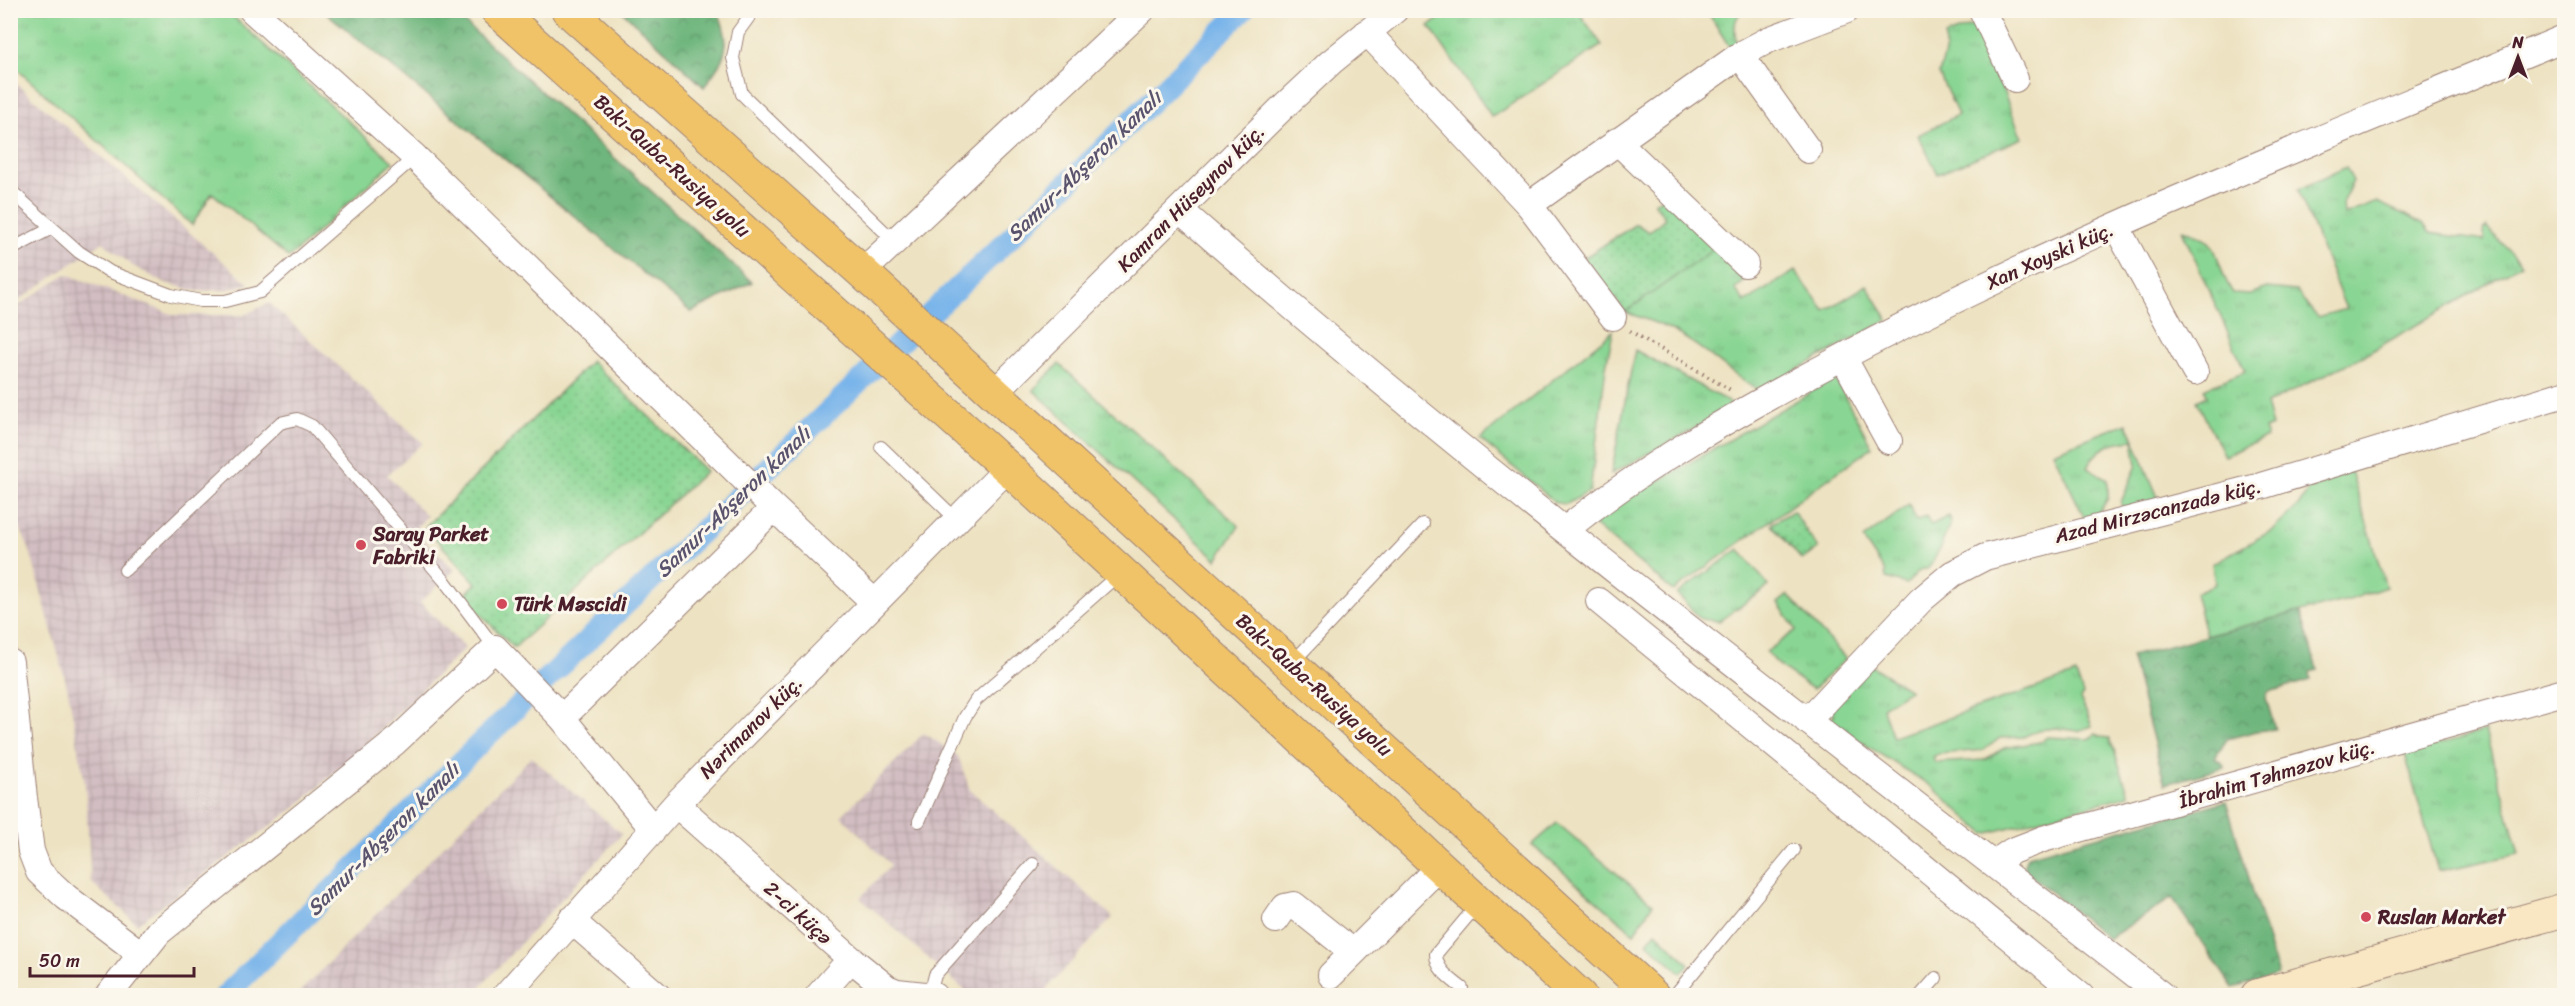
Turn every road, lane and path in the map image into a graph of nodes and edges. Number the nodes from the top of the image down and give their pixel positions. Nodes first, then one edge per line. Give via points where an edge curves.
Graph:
1 (252, 10) edge
2 (497, 10) edge
3 (568, 10) edge
4 (754, 10) edge
5 (1142, 10) edge
6 (1395, 10) edge
7 (1847, 10) edge
8 (1982, 10) edge
9 (1367, 32) junction
10 (2565, 38) edge
11 (1740, 55) junction
12 (2015, 79) dead end
13 (1617, 141) junction
14 (1808, 150) dead end
15 (415, 157) junction
16 (10, 190) edge
17 (1529, 205) junction
18 (1180, 210) junction
19 (2116, 226) junction
20 (52, 228) junction
21 (894, 241) junction
22 (10, 250) edge
23 (1745, 264) dead end
24 (869, 279) junction
25 (1613, 317) joint
26 (1843, 357) junction
27 (2195, 372) dead end
28 (984, 384) junction
29 (2565, 394) edge
30 (1754, 405) junction
31 (1889, 441) dead end
32 (881, 447) dead end
33 (1008, 468) junction
34 (772, 506) junction
35 (956, 519) junction
36 (1423, 524) dead end
37 (1565, 530) junction
38 (124, 570) dead end
39 (1120, 574) junction
40 (1599, 601) dead end
41 (874, 602) junction
42 (502, 655) junction
43 (10, 662) edge
44 (1291, 664) junction
45 (2565, 692) edge
46 (562, 718) junction
47 (1807, 721) junction
48 (17, 795) edge
49 (676, 804) junction
50 (919, 820) dead end
51 (653, 829) junction
52 (1794, 850) dead end
53 (1033, 864) dead end
54 (1993, 864) junction
55 (1439, 867) junction
56 (1479, 903) junction
57 (2565, 910) edge
58 (571, 920) junction
59 (1276, 920) dead end
60 (1353, 952) junction
61 (141, 954) junction
62 (851, 959) junction
63 (1331, 975) dead end
64 (1936, 978) dead end
65 (1462, 988) dead end
66 (932, 995) edge
67 (1579, 995) edge
68 (108, 996) edge
69 (505, 996) edge
70 (658, 996) edge
71 (818, 996) edge
72 (1653, 996) edge
73 (1674, 996) edge
74 (1920, 996) edge
75 (2081, 996) edge
76 (2163, 996) edge
77 (2257, 996) edge

1 - 15 street
2 - 33 highway, Bakı-Quba-Rusiya yolu
3 - 24 highway
4 - 21 lane via 738,32 733,58 742,94
5 - 21 street
6 - 9 street, Kamran Hüseynov küç.
7 - 11 street
8 - 12 street
9 - 17 street
9 - 18 street, Kamran Hüseynov küç. via 1283,107
10 - 19 street, Xan Xoyski küç.
11 - 13 street
11 - 14 street
13 - 17 street
13 - 23 street
15 - 20 lane via 260,292 225,302 201,301 137,284 79,252
15 - 34 street
16 - 20 lane
17 - 25 street
18 - 28 street, Kamran Hüseynov küç.
18 - 37 street via 1281,299
19 - 26 street, Xan Xoyski küç. via 1933,309
19 - 27 street
20 - 22 lane
21 - 24 street
24 - 28 highway, Bakı-Quba-Rusiya yolu
25 - 30 path via 1628,330
26 - 30 street, Xan Xoyski küç.
26 - 31 street
28 - 44 highway, Bakı-Quba-Rusiya yolu
29 - 47 street, Azad Mirzəcanzadə küç. via 2261,486 1985,557 1952,574 1921,600
30 - 37 street, Xan Xoyski küç. via 1602,500
32 - 35 lane
33 - 35 street, Nərimanov küç.
33 - 39 highway
34 - 41 street
34 - 46 street
35 - 41 street, Nərimanov küç.
36 - 44 lane
37 - 47 street
38 - 42 lane via 280,423 297,419 312,426 444,580
39 - 50 lane via 976,700 964,717
39 - 55 highway
40 - 75 street
41 - 49 street, Nərimanov küç.
42 - 46 street
42 - 61 street via 159,932
43 - 48 street
44 - 72 highway, Bakı-Quba-Rusiya yolu
45 - 54 street, İbrahim Təhməzov küç. via 2043,840 2012,851
46 - 51 street
47 - 54 street
48 - 61 street via 39,872
49 - 51 street, Nərimanov küç.
49 - 62 street, 2-ci küçə
51 - 58 street, Nərimanov küç.
52 - 73 lane
53 - 66 lane via 934,975
54 - 76 street
55 - 56 highway
55 - 60 street
56 - 65 lane via 1436,954 1441,969
56 - 67 highway
57 - 77 street
58 - 69 street, Nərimanov küç.
58 - 70 street
59 - 60 street via 1285,907 1293,905
60 - 63 street
61 - 68 street
62 - 66 street, 2-ci küçə via 887,988
62 - 71 street
64 - 74 lane

